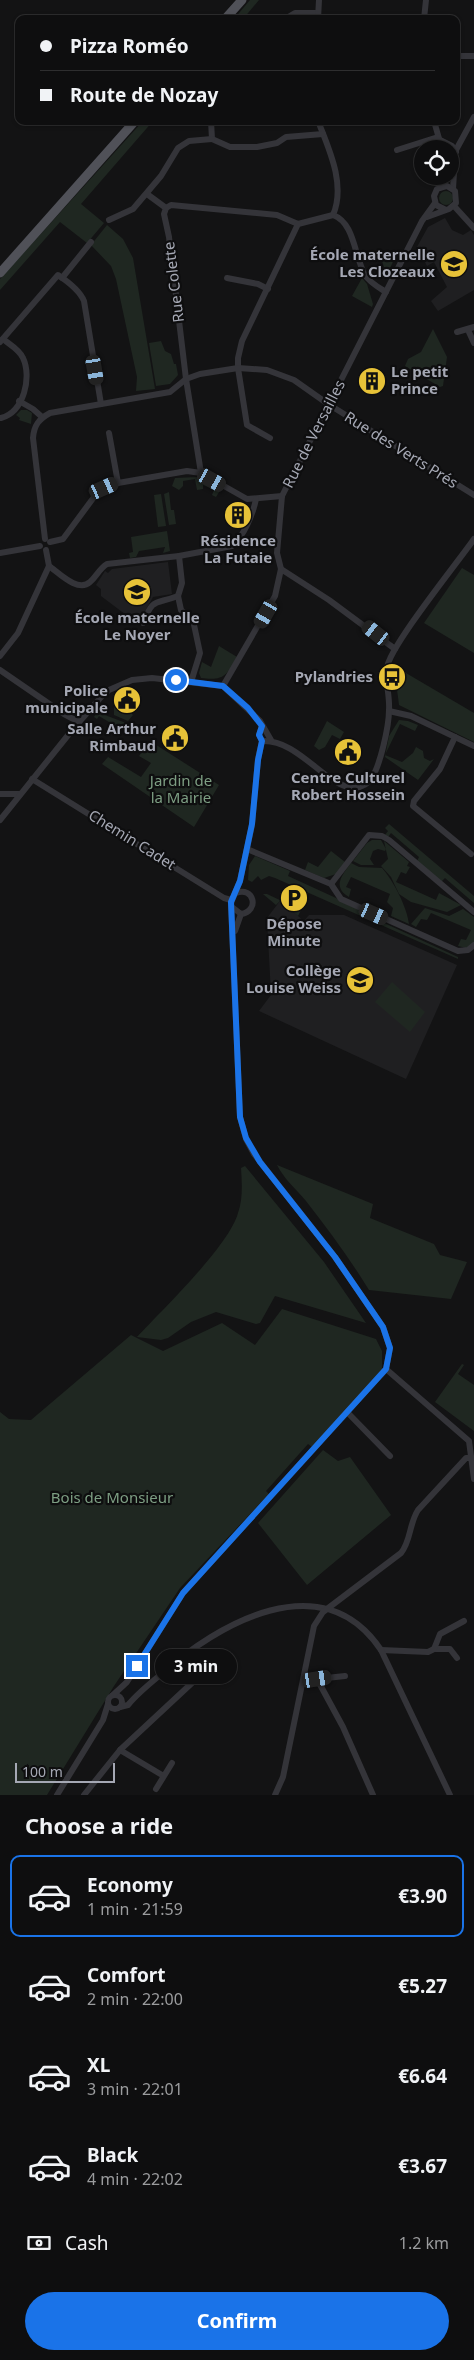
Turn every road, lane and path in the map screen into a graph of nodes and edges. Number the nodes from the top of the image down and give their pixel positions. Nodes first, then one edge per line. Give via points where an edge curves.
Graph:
1 (242, 0) edge
2 (319, 0) edge
3 (426, 0) edge
4 (229, 15) edge
5 (292, 15) edge
6 (310, 15) edge
7 (318, 15) edge
8 (424, 15) edge
9 (460, 56) edge
10 (474, 56) edge
11 (474, 117) edge
12 (131, 125) edge
13 (211, 125) edge
14 (320, 125) edge
15 (435, 125) edge
16 (323, 134) junction
17 (439, 138) junction
18 (212, 139) junction
19 (442, 140) edge
20 (459, 146) edge
21 (397, 150) dead end
22 (453, 185) edge
23 (440, 187) joint
24 (453, 189) junction
25 (147, 194) junction
26 (435, 203) junction
27 (454, 206) junction
28 (166, 208) junction
29 (444, 210) junction
30 (333, 215) junction
31 (427, 216) junction
32 (109, 220) dead end
33 (298, 224) junction
34 (474, 228) edge
35 (91, 242) dead end
36 (0, 273) edge
37 (60, 277) junction
38 (227, 278) dead end
39 (268, 288) junction
40 (386, 292) junction
41 (471, 328) edge
42 (457, 332) dead end
43 (2, 340) edge
44 (474, 343) edge
45 (238, 368) junction
46 (186, 379) junction
47 (19, 401) junction
48 (101, 404) junction
49 (328, 404) junction
50 (42, 417) junction
51 (0, 418) edge
52 (109, 432) dead end
53 (270, 438) dead end
54 (201, 473) junction
55 (118, 483) junction
56 (474, 495) edge
57 (282, 496) junction
58 (256, 499) junction
59 (474, 539) edge
60 (48, 541) junction
61 (43, 548) junction
62 (0, 553) edge
63 (178, 556) junction
64 (49, 566) junction
65 (281, 569) junction
66 (178, 596) junction
67 (143, 623) dead end
68 (405, 635) junction
69 (386, 642) junction
70 (395, 649) junction
71 (0, 656) edge
72 (0, 670) edge
73 (191, 682) junction
74 (223, 686) junction
75 (389, 711) junction
76 (79, 722) junction
77 (262, 726) junction
78 (455, 738) junction
79 (271, 740) junction
80 (262, 741) junction
81 (474, 746) edge
82 (32, 779) junction
83 (0, 794) edge
84 (20, 794) junction
85 (0, 820) edge
86 (247, 849) junction
87 (471, 854) dead end
88 (240, 881) junction
89 (331, 884) junction
90 (245, 892) junction
91 (236, 893) junction
92 (231, 902) junction
93 (474, 912) edge
94 (241, 914) junction
95 (234, 936) junction
96 (474, 945) edge
97 (386, 1368) junction
98 (347, 1412) junction
99 (473, 1446) edge
100 (390, 1456) dead end
101 (472, 1458) junction
102 (474, 1479) edge
103 (327, 1609) junction
104 (464, 1621) dead end
105 (434, 1649) junction
106 (381, 1650) junction
107 (186, 1653) junction
108 (456, 1658) dead end
109 (304, 1676) junction
110 (345, 1676) dead end
111 (317, 1679) junction
112 (126, 1682) junction
113 (113, 1695) junction
114 (108, 1704) junction
115 (120, 1704) junction
116 (103, 1720) junction
117 (120, 1750) junction
118 (172, 1763) dead end
119 (162, 1776) junction
120 (156, 1789) dead end
121 (57, 1795) edge
122 (84, 1795) edge
123 (275, 1795) edge
124 (373, 1795) edge
125 (450, 1795) edge

1 - 4 main road
2 - 7 street
3 - 8 street
5 - 6 street
9 - 10 street
11 - 20 street
12 - 36 main road
13 - 18 street
14 - 16 street
15 - 17 street
16 - 18 street via 286,137 257,147 230,147
16 - 30 street via 331,148 335,171 336,209
17 - 19 street
17 - 21 street
18 - 25 street via 189,141 178,148
22 - 24 street
23 - 24 street
23 - 26 street via 434,196
24 - 27 street via 457,197
25 - 28 street
25 - 32 street via 133,209
26 - 29 street
26 - 31 street, Rue de Versailles
27 - 29 street
27 - 34 street
28 - 33 street via 171,205 277,215
28 - 46 street, Rue Colette via 164,214 170,237
29 - 31 street
30 - 33 street
30 - 40 street via 346,223 368,279
31 - 40 street, Rue de Versailles
33 - 39 street
35 - 37 street
37 - 43 street
37 - 48 street via 82,295 84,301
38 - 39 street
39 - 45 street via 242,341
40 - 49 street, Rue de Versailles
41 - 42 street
41 - 44 street
43 - 47 street via 22,355 26,366 28,384
45 - 46 street
45 - 49 street via 281,374
45 - 53 street via 247,425
46 - 48 street via 170,392
46 - 54 street
47 - 50 street
47 - 51 street via 8,416
48 - 50 street
49 - 56 street, Rue des Verts Prés
49 - 57 street, Rue de Versailles
50 - 60 street via 33,438
52 - 55 street
54 - 55 street via 187,471
54 - 58 street via 247,499
55 - 60 street via 97,493 63,539
57 - 58 street
57 - 65 street, Rue de Versailles via 277,553
58 - 63 street via 254,509 232,546
59 - 68 street
60 - 61 street
61 - 62 street
61 - 64 street
63 - 64 street via 107,564 90,582 81,586
63 - 66 street via 182,582
64 - 71 street via 18,633
65 - 69 street
65 - 74 street, Rue de Versailles via 272,601
66 - 67 street via 152,604
66 - 73 street via 181,610 193,620 200,653
68 - 69 street
68 - 70 street
69 - 70 street
70 - 75 street via 387,666
72 - 76 street
73 - 74 street
73 - 76 street via 152,678 132,680 109,690
74 - 77 street via 248,708
75 - 78 street via 411,716
75 - 79 street via 374,775 358,787 338,782 300,754
76 - 82 street
77 - 79 street
77 - 80 street via 259,735
78 - 81 street
78 - 87 street via 440,769 413,806
79 - 80 street
80 - 86 street
82 - 84 street
82 - 92 street, Chemin Cadet
83 - 84 street
84 - 85 street
86 - 88 street
86 - 89 street
88 - 90 street
88 - 91 street
89 - 93 street via 369,835 376,834 389,840
89 - 96 street via 341,899 458,951 468,950
90 - 91 street
90 - 94 street via 251,896 253,906
91 - 92 street
92 - 94 street via 235,911
92 - 95 street
94 - 95 street
95 - 97 street via 240,1117 246,1138 260,1162 335,1257 383,1327 390,1348
97 - 98 street
97 - 99 street
98 - 100 street
98 - 112 street via 183,1593
99 - 101 street
101 - 102 street
101 - 103 street via 466,1458 418,1510 401,1553
103 - 106 street via 353,1620
103 - 107 street via 286,1607 264,1612
103 - 109 street via 314,1626
104 - 105 street via 440,1634
105 - 106 street via 421,1653
105 - 108 street via 450,1649
106 - 125 street
107 - 115 street via 132,1700
107 - 117 street via 194,1682
109 - 111 street
109 - 123 street via 284,1777
110 - 111 street
111 - 124 street
112 - 113 street
112 - 115 street
113 - 114 street
113 - 115 street
114 - 115 street
114 - 116 street
115 - 116 street
116 - 121 street
117 - 119 street
117 - 122 street
118 - 119 street
119 - 120 street

